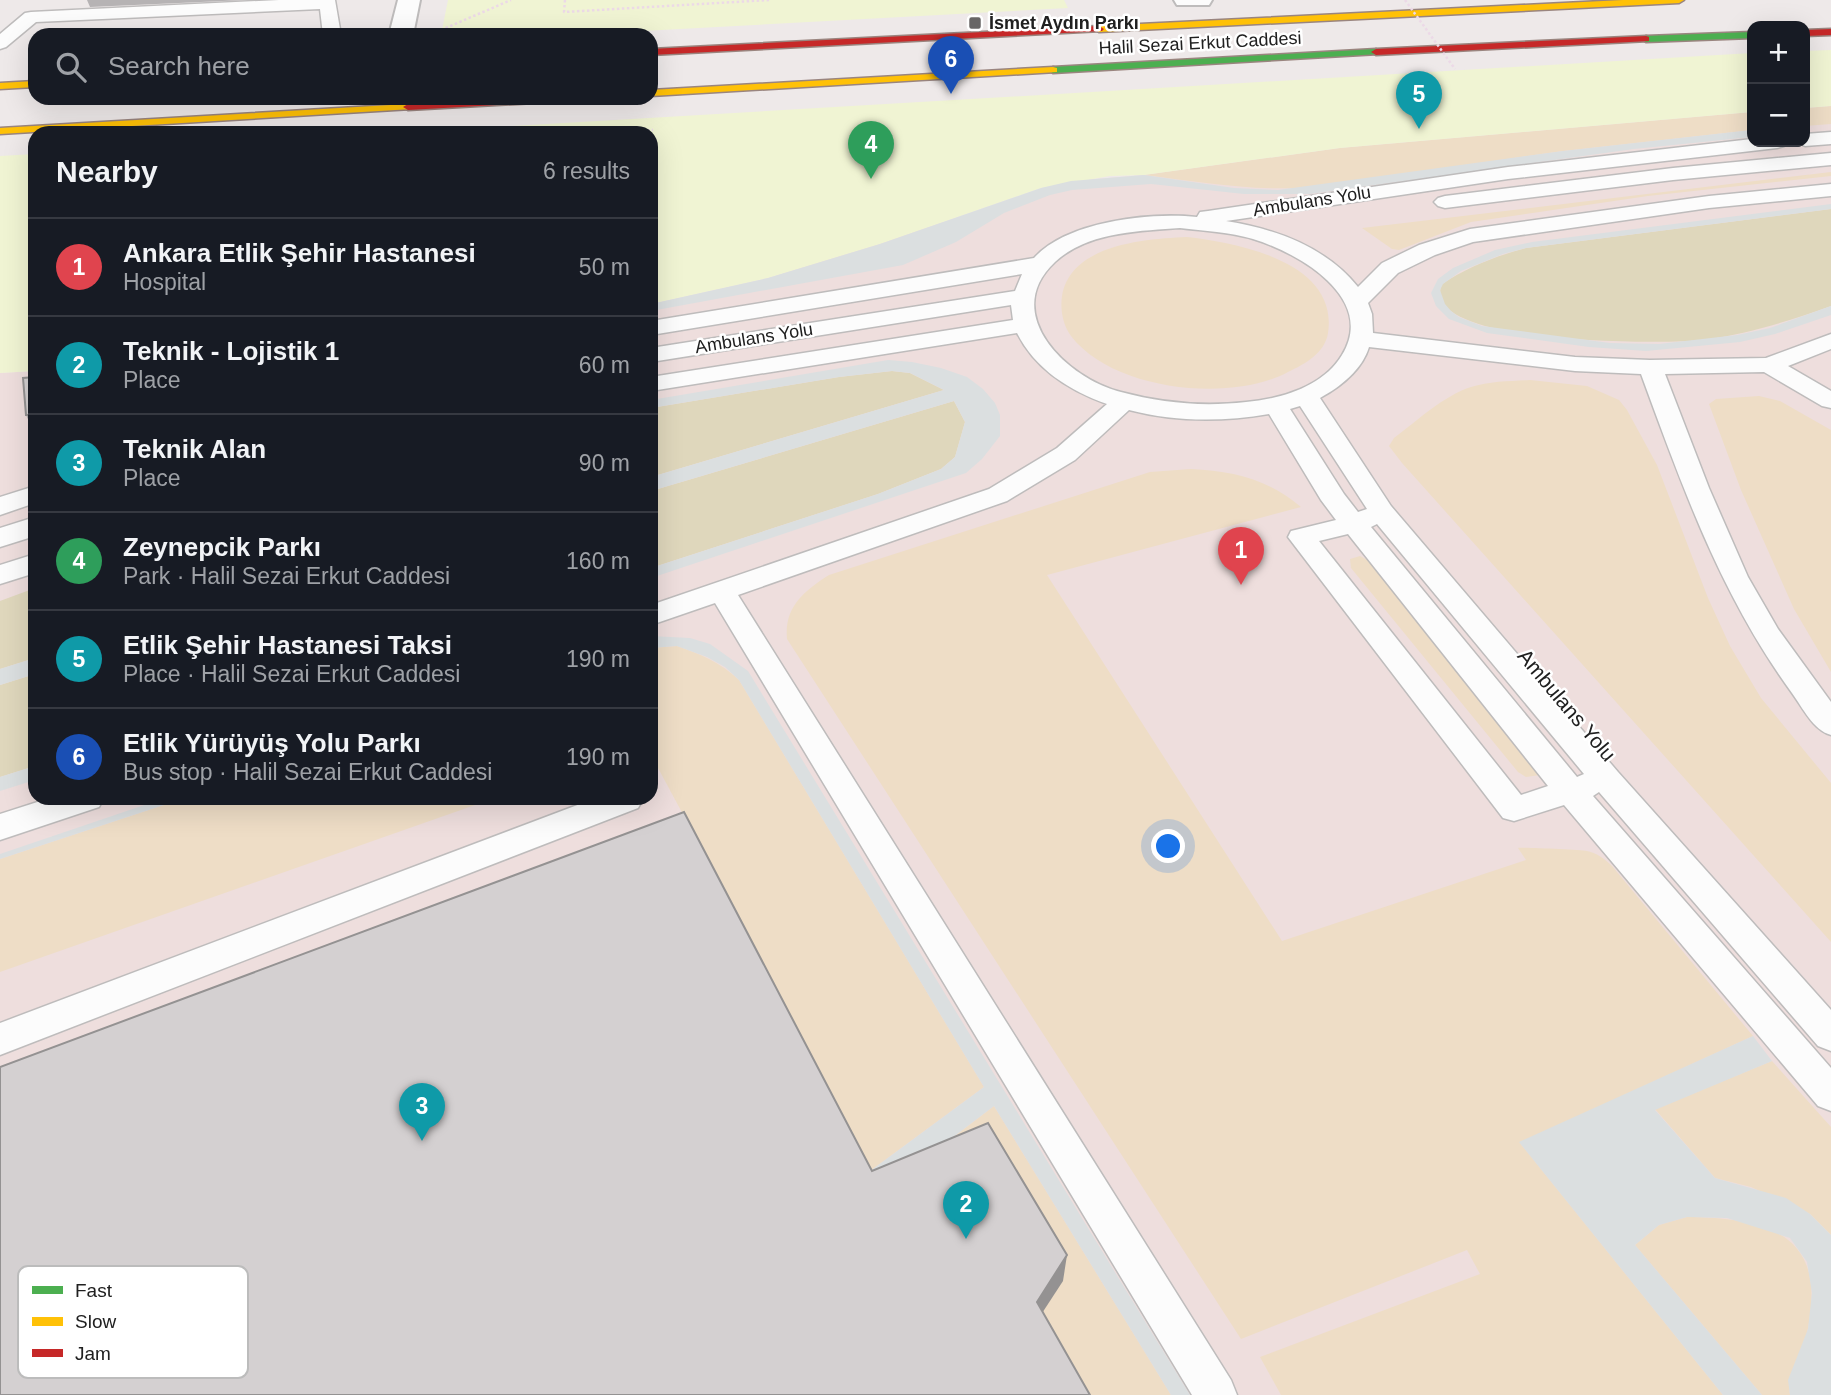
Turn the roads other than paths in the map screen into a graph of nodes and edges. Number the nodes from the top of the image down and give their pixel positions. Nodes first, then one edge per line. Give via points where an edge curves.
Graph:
1 (410, 0) edge
2 (1185, 0) edge
3 (1201, 0) edge
4 (1386, 0) edge
5 (1679, 0) edge
6 (1501, 5) edge
7 (1114, 9) dead end
8 (331, 28) edge
9 (403, 28) edge
10 (1124, 28) junction
11 (1831, 32) edge
12 (1810, 33) edge
13 (1747, 35) edge
14 (0, 43) edge
15 (658, 52) edge
16 (28, 84) edge
17 (0, 86) edge
18 (658, 93) edge
19 (450, 105) edge
20 (87, 126) edge
21 (28, 129) edge
22 (0, 131) edge
23 (1831, 138) edge
24 (1810, 140) edge
25 (1747, 145) edge
26 (1831, 159) edge
27 (1831, 190) edge
28 (1180, 222) junction
29 (1239, 230) junction
30 (1040, 264) junction
31 (1023, 296) junction
32 (1357, 301) junction
33 (1025, 325) junction
34 (658, 327) edge
35 (1362, 339) junction
36 (1831, 341) edge
37 (658, 354) edge
38 (1769, 365) junction
39 (1650, 367) junction
40 (658, 383) edge
41 (1312, 393) junction
42 (1125, 400) junction
43 (1831, 401) edge
44 (1276, 406) junction
45 (28, 496) edge
46 (0, 506) edge
47 (1391, 510) junction
48 (1353, 524) junction
49 (28, 528) edge
50 (0, 538) edge
51 (28, 565) edge
52 (0, 575) edge
53 (722, 592) junction
54 (658, 613) edge
55 (1831, 724) edge
56 (1616, 777) junction
57 (1570, 791) junction
58 (68, 805) edge
59 (611, 805) edge
60 (0, 827) edge
61 (1831, 1007) edge
62 (1831, 1035) edge
63 (0, 1039) edge
64 (1831, 1094) edge
65 (1216, 1395) edge

1 - 9 street
2 - 3 street
4 - 6 main road
5 - 6 main road, Halil Sezai Erkut Caddesi
6 - 10 main road, Halil Sezai Erkut Caddesi
7 - 10 main road
8 - 14 lane via 328,3 32,17
10 - 15 main road, Halil Sezai Erkut Caddesi
11 - 12 main road
13 - 18 main road, Halil Sezai Erkut Caddesi
16 - 17 main road
19 - 20 main road
21 - 22 main road
23 - 24 lane
25 - 28 lane, Ambulans Yolu via 1508,173
26 - 29 lane via 1527,191
27 - 32 lane via 1709,202 1471,236 1390,268
28 - 29 lane
28 - 30 lane via 1133,224 1091,234
29 - 32 lane via 1274,239 1313,258 1343,282
30 - 31 lane
30 - 34 lane
31 - 33 lane
31 - 37 lane, Ambulans Yolu
32 - 35 lane
33 - 40 lane
33 - 42 lane via 1041,352 1065,373
35 - 39 lane via 1575,364
35 - 41 lane via 1348,367
36 - 38 lane
38 - 39 lane
38 - 43 lane
39 - 55 lane via 1712,526 1749,605
41 - 44 lane
41 - 47 lane
42 - 44 lane via 1180,412 1223,414
42 - 53 lane via 1097,430 1035,478
44 - 48 lane
45 - 46 lane
47 - 48 lane
47 - 56 lane
48 - 57 lane
48 - 57 lane via 1301,537 1514,809
49 - 50 lane
51 - 52 lane
53 - 54 lane
53 - 65 lane
56 - 57 lane
56 - 61 lane, Ambulans Yolu
56 - 62 lane
57 - 64 lane
58 - 60 lane
59 - 63 lane

